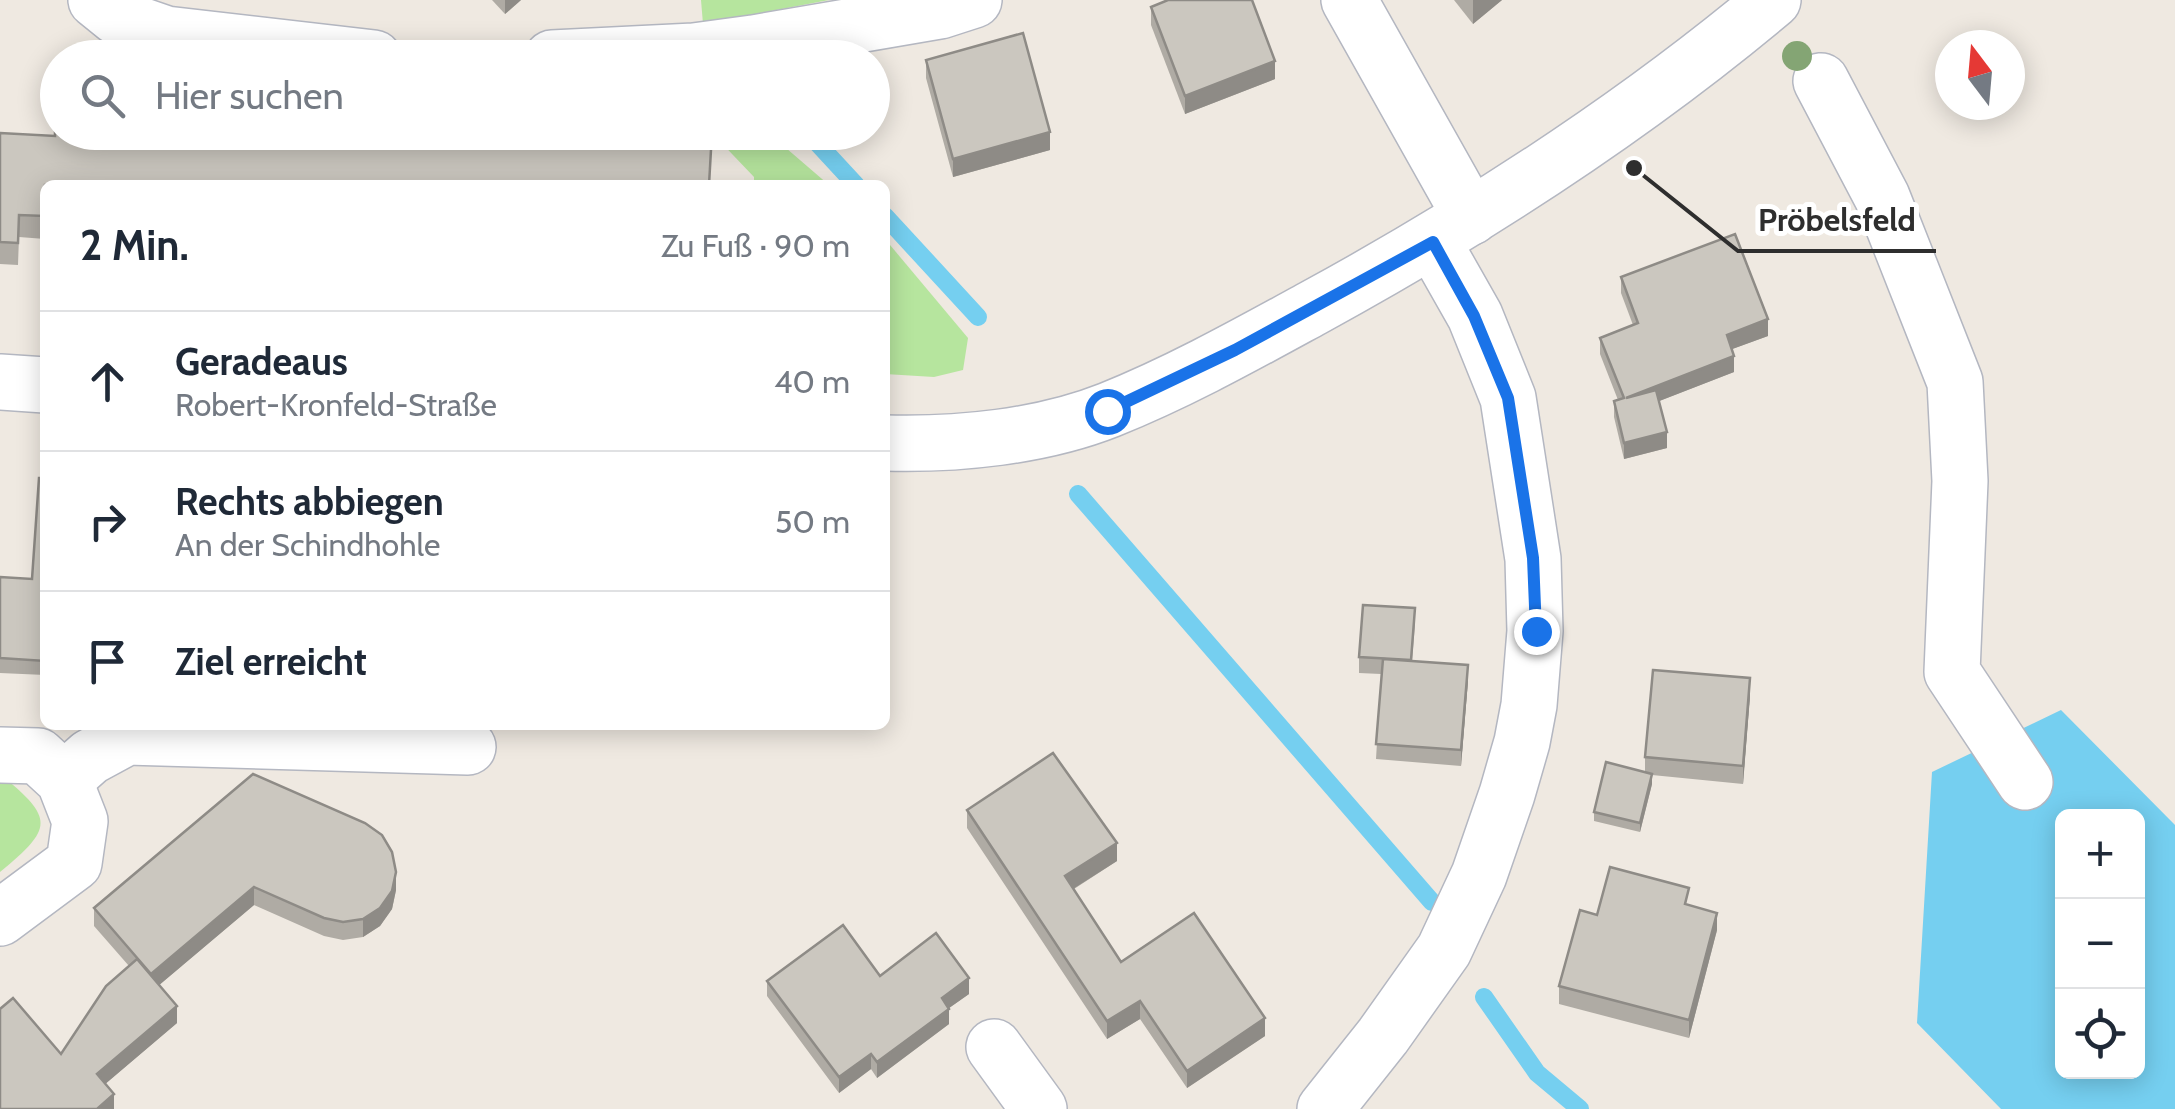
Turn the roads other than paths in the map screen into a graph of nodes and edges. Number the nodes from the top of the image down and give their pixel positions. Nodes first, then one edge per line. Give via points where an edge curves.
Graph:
1 (96, 0) edge
2 (974, 0) edge
3 (1349, 0) edge
4 (1773, 0) edge
5 (218, 40) edge
6 (775, 40) edge
7 (1821, 81) dead end
8 (1452, 229) junction
9 (0, 382) edge
10 (40, 385) edge
11 (890, 443) edge
12 (468, 748) dead end
13 (0, 755) edge
14 (64, 780) junction
15 (2025, 782) dead end
16 (0, 918) edge
17 (994, 1048) dead end
18 (1039, 1109) edge
19 (1325, 1109) edge

1 - 5 street via 116,17 166,34
2 - 6 street
3 - 8 street
4 - 8 street via 1634,108
7 - 15 street via 1882,196 1955,382 1960,481 1952,672
8 - 11 street via 1235,350 1107,411 942,445
8 - 19 street via 1474,316 1508,398 1533,558 1536,631 1528,706 1479,876 1444,950
9 - 10 street
12 - 14 street via 127,737
13 - 14 street via 38,756
14 - 16 street via 80,822 74,862
17 - 18 street

